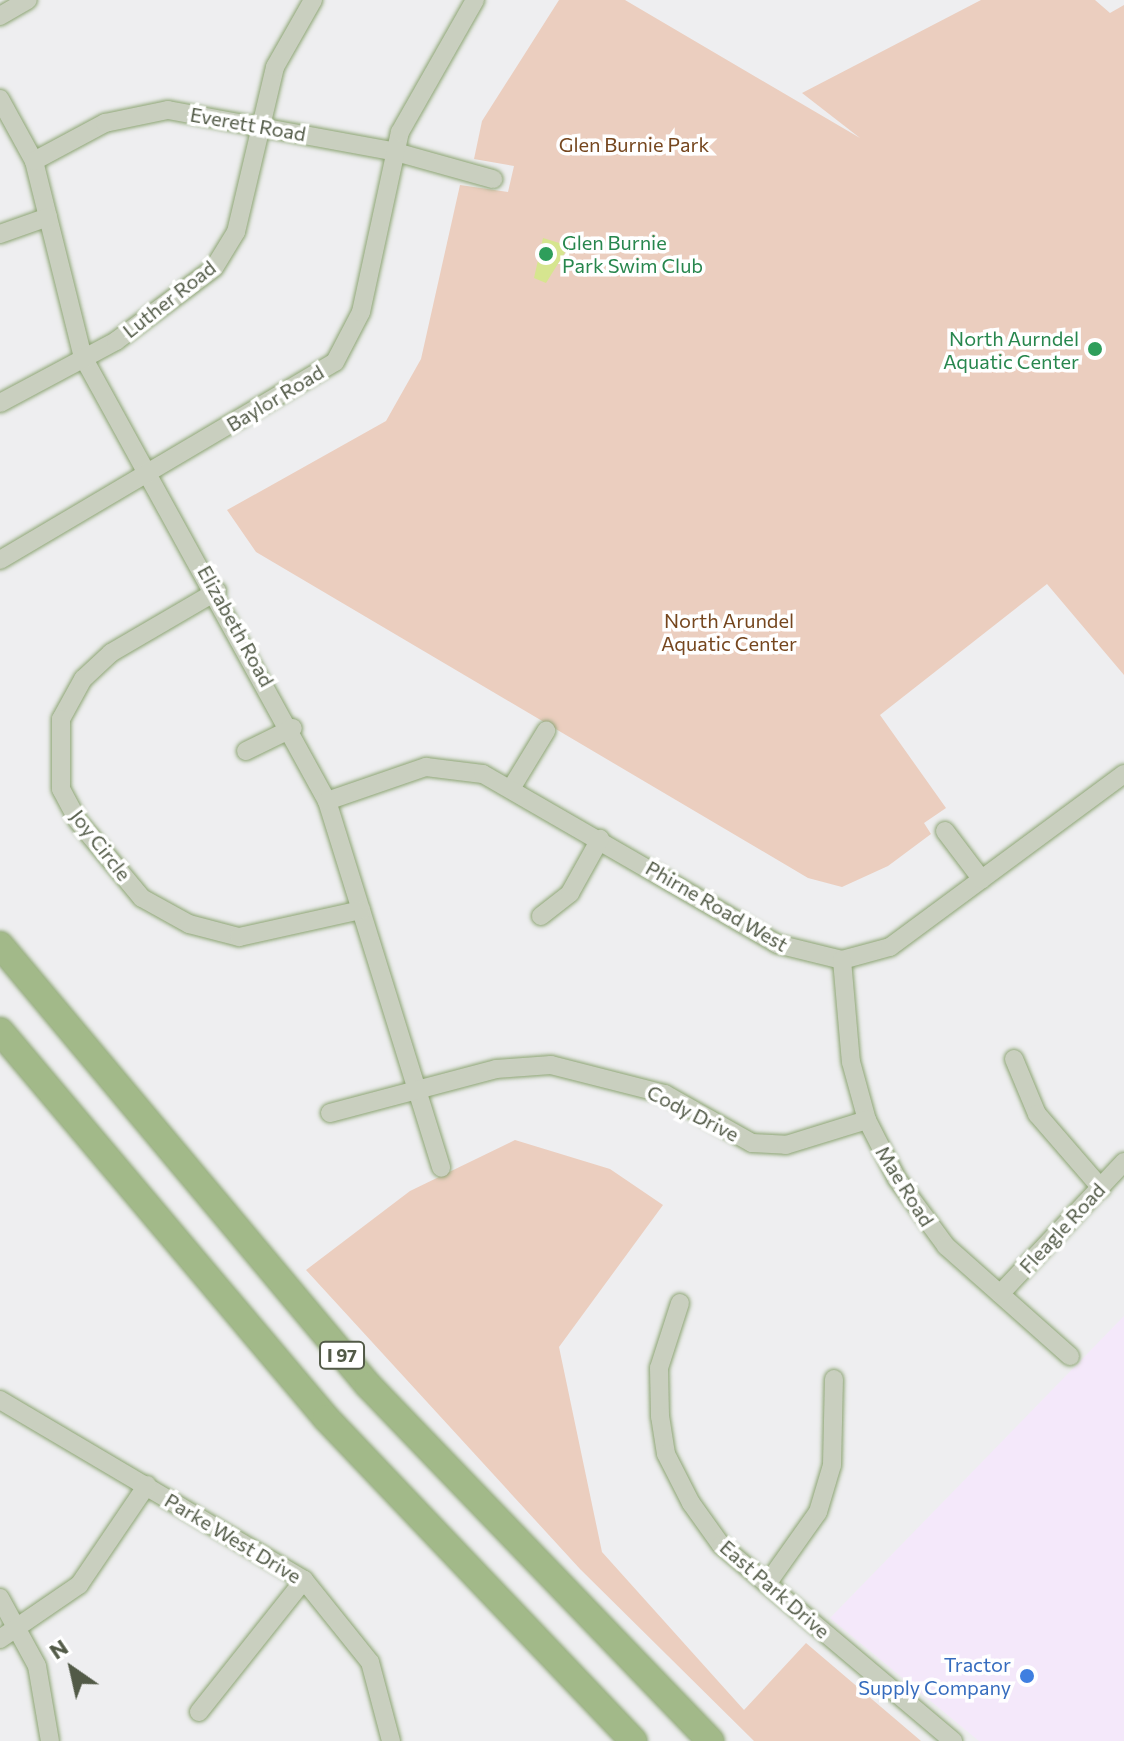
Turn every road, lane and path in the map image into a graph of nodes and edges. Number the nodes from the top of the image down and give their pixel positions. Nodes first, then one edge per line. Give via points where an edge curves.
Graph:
1 (28, 0) edge
2 (313, 0) edge
3 (475, 0) edge
4 (0, 16) edge
5 (0, 99) edge
6 (261, 126) junction
7 (396, 152) junction
8 (34, 161) junction
9 (493, 179) dead end
10 (48, 217) junction
11 (0, 234) edge
12 (83, 357) junction
13 (0, 403) edge
14 (150, 473) junction
15 (0, 560) edge
16 (217, 591) junction
17 (293, 728) junction
18 (546, 731) dead end
19 (246, 751) dead end
20 (1124, 774) edge
21 (512, 787) junction
22 (327, 801) junction
23 (945, 831) dead end
24 (600, 839) junction
25 (982, 880) junction
26 (361, 910) junction
27 (541, 916) dead end
28 (0, 945) edge
29 (842, 960) junction
30 (0, 1031) edge
31 (1014, 1059) dead end
32 (416, 1091) junction
33 (330, 1113) dead end
34 (867, 1120) junction
35 (1124, 1162) edge
36 (441, 1168) dead end
37 (1101, 1188) junction
38 (1000, 1294) junction
39 (680, 1303) dead end
40 (1070, 1356) dead end
41 (834, 1379) dead end
42 (0, 1400) edge
43 (147, 1485) junction
44 (304, 1580) junction
45 (767, 1584) junction
46 (0, 1598) edge
47 (20, 1628) junction
48 (0, 1639) edge
49 (199, 1712) dead end
50 (50, 1741) edge
51 (391, 1741) edge
52 (634, 1741) edge
53 (710, 1741) edge
54 (953, 1741) edge

1 - 4 street
2 - 6 street, Luther Road via 283,47
3 - 7 street, Baylor Road via 408,113
5 - 8 street, Elizabeth Road
6 - 7 street, Everett Road
6 - 8 street, Everett Road via 144,112 105,123
6 - 12 street, Luther Road via 236,232 214,268
7 - 9 street, Everett Road
7 - 14 street, Baylor Road via 361,312 335,362
8 - 10 street, Elizabeth Road
10 - 11 street
10 - 12 street, Elizabeth Road
12 - 13 street, Luther Road
12 - 14 street, Elizabeth Road
14 - 15 street, Baylor Road
14 - 16 street, Elizabeth Road
16 - 17 street, Elizabeth Road
16 - 26 street, Joy Circle via 111,653 83,679 61,719 61,789 78,821 142,898 189,924 239,937
17 - 19 street
17 - 22 street, Elizabeth Road
18 - 21 street
20 - 25 street, Phirne Road West
21 - 22 street, Phirne Road West via 483,774 426,767
21 - 24 street, Phirne Road West
22 - 26 street, Elizabeth Road
23 - 25 street
24 - 27 street via 570,893
24 - 29 street, Phirne Road West via 777,944
25 - 29 street, Phirne Road West via 890,947
26 - 32 street, Elizabeth Road
28 - 53 highway, I 97 via 368,1385
29 - 34 street, Mae Road via 851,1062
30 - 52 highway, I 97 via 326,1418
31 - 37 street via 1037,1114
32 - 33 street, Cody Drive
32 - 34 street, Cody Drive via 496,1069 551,1065 665,1094 752,1143 786,1145
32 - 36 street, Elizabeth Road
34 - 38 street, Mae Road via 916,1209
35 - 37 street, Fleagle Road
37 - 38 street, Fleagle Road
38 - 40 street, Mae Road
39 - 45 street, East Park Drive via 659,1368 666,1454 721,1545
41 - 45 street via 832,1465 818,1512
42 - 43 street, Parke West Drive
43 - 44 street, Parke West Drive
43 - 47 street via 79,1585
44 - 49 street
44 - 51 street, Parke West Drive via 370,1662
45 - 54 street, East Park Drive
46 - 47 street
47 - 48 street
47 - 50 street via 44,1690

